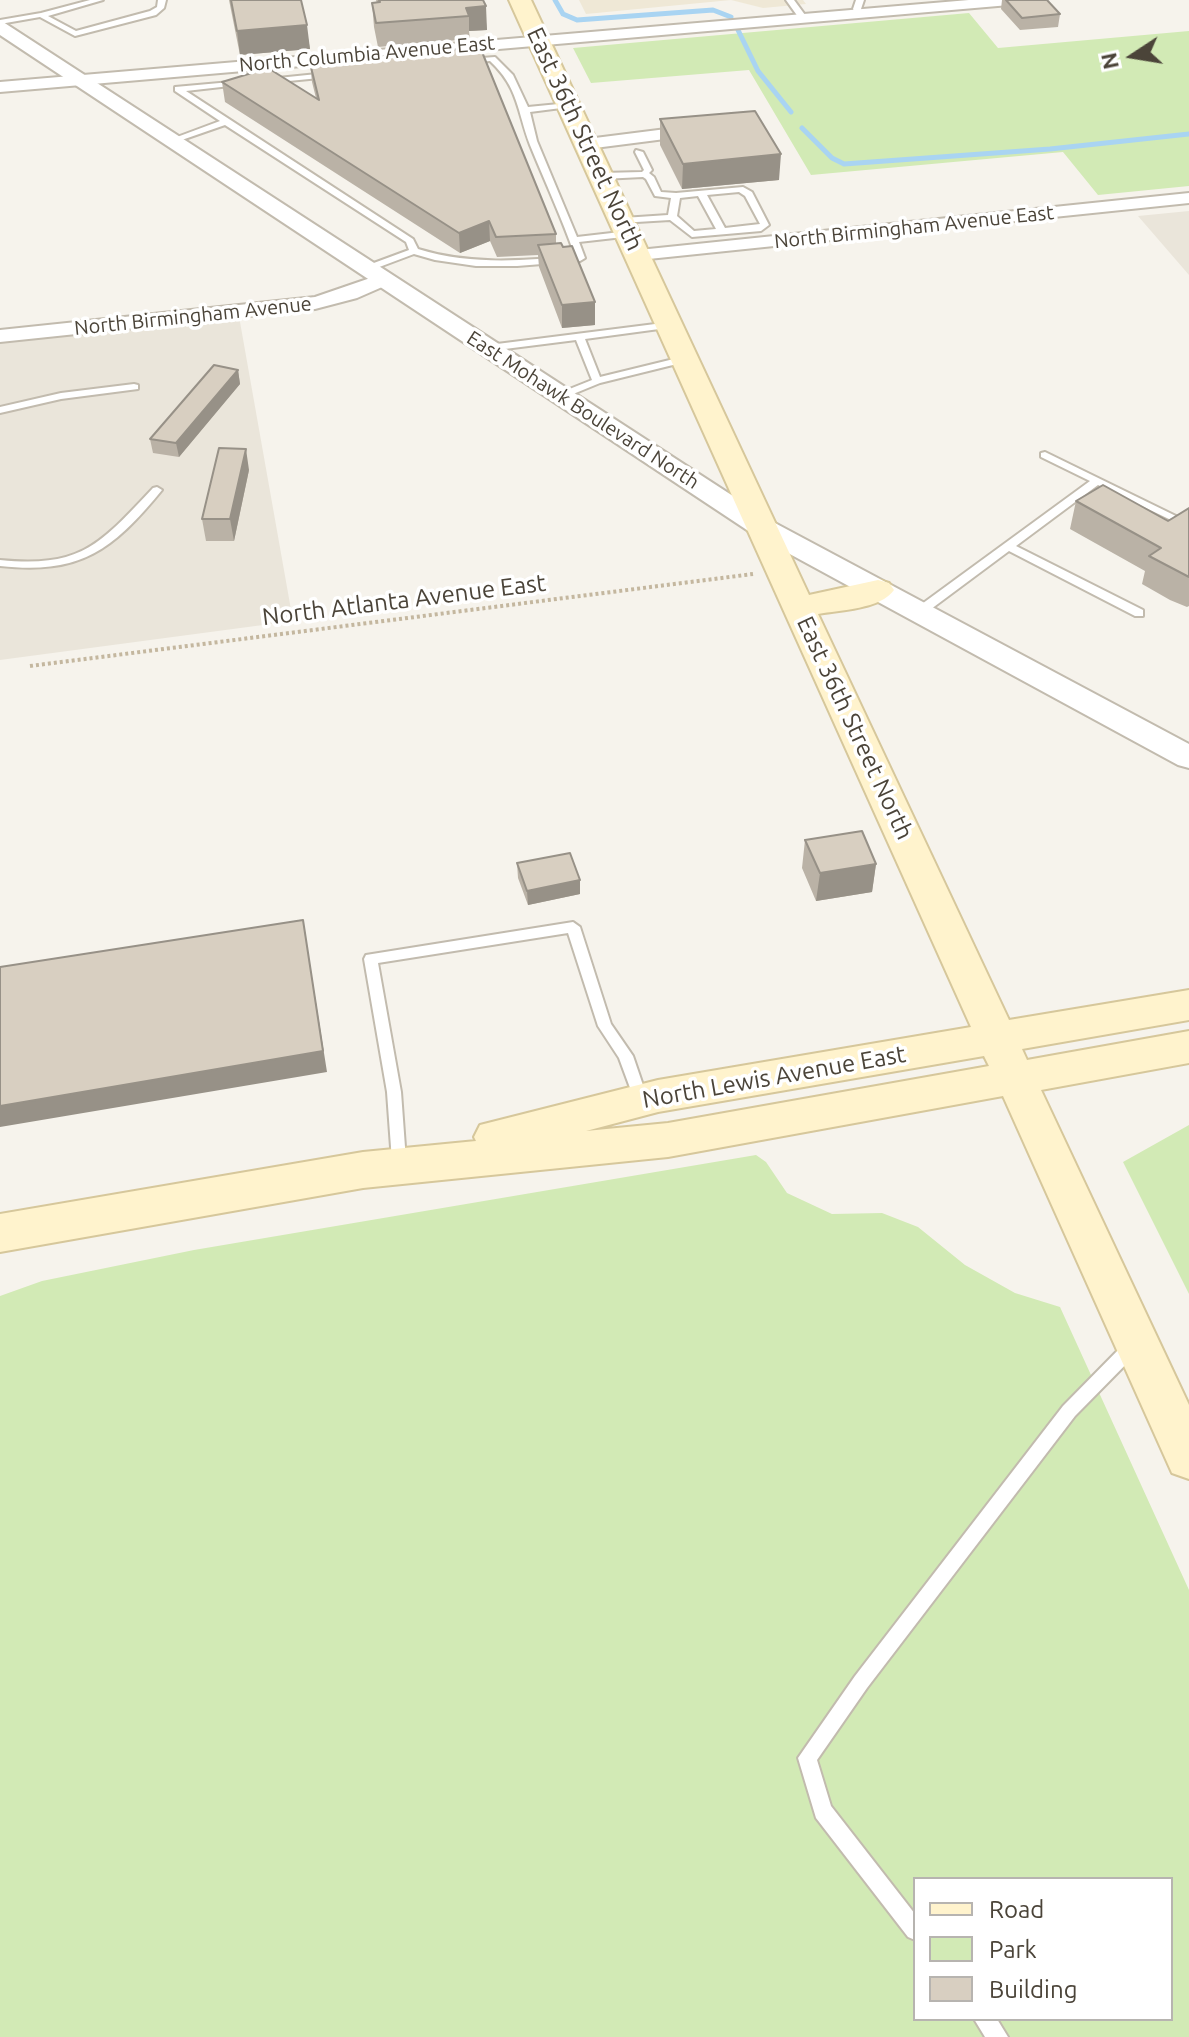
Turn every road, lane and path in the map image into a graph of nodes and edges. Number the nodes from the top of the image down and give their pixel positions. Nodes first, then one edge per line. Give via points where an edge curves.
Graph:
1 (99, 0) edge
2 (162, 0) edge
3 (520, 0) edge
4 (790, 0) edge
5 (1021, 0) edge
6 (976, 2) edge
7 (860, 7) edge
8 (41, 15) junction
9 (804, 19) junction
10 (0, 24) edge
11 (538, 40) junction
12 (324, 58) junction
13 (462, 62) edge
14 (342, 73) edge
15 (327, 75) junction
16 (81, 79) junction
17 (258, 81) edge
18 (245, 83) edge
19 (0, 87) edge
20 (569, 105) junction
21 (525, 110) junction
22 (226, 122) junction
23 (719, 128) edge
24 (173, 140) junction
25 (587, 144) junction
26 (639, 152) dead end
27 (644, 174) junction
28 (602, 176) junction
29 (701, 193) junction
30 (676, 196) junction
31 (1189, 198) edge
32 (672, 217) junction
33 (731, 236) junction
34 (630, 237) junction
35 (574, 240) junction
36 (414, 251) junction
37 (374, 274) junction
38 (671, 325) junction
39 (623, 331) junction
40 (0, 336) edge
41 (579, 337) junction
42 (629, 345) dead end
43 (489, 348) junction
44 (633, 357) dead end
45 (686, 359) junction
46 (639, 371) junction
47 (597, 381) junction
48 (134, 387) dead end
49 (561, 396) junction
50 (0, 410) edge
51 (1045, 455) dead end
52 (1098, 480) junction
53 (157, 490) dead end
54 (1175, 518) edge
55 (763, 528) junction
56 (1008, 546) junction
57 (0, 563) edge
58 (782, 571) junction
59 (878, 590) junction
60 (799, 607) junction
61 (919, 612) junction
62 (1139, 613) dead end
63 (30, 666) dead end
64 (1189, 757) edge
65 (1189, 1005) edge
66 (996, 1038) junction
67 (1189, 1047) edge
68 (1014, 1078) junction
69 (641, 1100) junction
70 (381, 1166) junction
71 (0, 1233) edge
72 (1137, 1343) junction
73 (1189, 1457) edge
74 (913, 1927) edge
75 (986, 2021) edge
76 (998, 2037) edge

1 - 8 lane
2 - 8 lane via 153,13 75,34
3 - 11 main road, East 36th Street North
4 - 9 lane
5 - 6 street, North Columbia Avenue East
6 - 7 street, North Columbia Avenue East
7 - 9 street, North Columbia Avenue East
8 - 10 lane
9 - 11 street, North Columbia Avenue East
10 - 16 street, East Mohawk Boulevard North
11 - 12 street, North Columbia Avenue East
11 - 20 main road, East 36th Street North
12 - 15 lane
12 - 16 street, North Columbia Avenue East
13 - 21 lane via 492,59 509,75
14 - 15 lane
15 - 17 lane
16 - 19 street, North Columbia Avenue East
16 - 24 street, East Mohawk Boulevard North
18 - 22 lane via 178,89
20 - 21 lane
20 - 25 main road, East 36th Street North
21 - 35 lane
22 - 24 lane
22 - 36 lane via 410,241
23 - 25 street
24 - 37 street, East Mohawk Boulevard North
25 - 28 main road, East 36th Street North
26 - 27 lane via 648,170
27 - 28 lane
27 - 30 lane via 658,194
28 - 34 main road, East 36th Street North
29 - 30 lane
29 - 33 lane
29 - 33 lane via 732,189 749,194 765,226
30 - 32 lane
31 - 33 street, North Birmingham Avenue East
32 - 33 lane via 692,234
32 - 34 lane
33 - 34 street, North Birmingham Avenue East
34 - 35 lane
34 - 38 main road, East 36th Street North
35 - 36 lane via 580,258 492,266
36 - 37 lane
37 - 40 street, North Birmingham Avenue via 350,294 315,303
37 - 43 street, East Mohawk Boulevard North
38 - 39 lane
38 - 45 main road, East 36th Street North
39 - 41 lane
39 - 42 lane
41 - 43 lane
41 - 47 lane
43 - 49 street, East Mohawk Boulevard North
44 - 46 lane
45 - 46 lane
45 - 55 main road, East 36th Street North
46 - 47 lane
47 - 49 lane
48 - 50 lane
49 - 55 street, East Mohawk Boulevard North
51 - 52 lane
52 - 54 lane
52 - 56 lane
53 - 57 lane via 107,543 62,565
55 - 58 main road, East 36th Street North
55 - 59 street, East Mohawk Boulevard North
56 - 61 lane
56 - 62 lane
58 - 60 main road, East 36th Street North
58 - 63 path, North Atlanta Avenue East
59 - 60 main road
59 - 61 street, East Mohawk Boulevard North
60 - 66 main road, East 36th Street North
61 - 64 street, East Mohawk Boulevard North
65 - 66 main road, North Lewis Avenue East
66 - 68 main road, East 36th Street North
66 - 69 main road, North Lewis Avenue East
67 - 68 main road, North Lewis Avenue East
68 - 70 main road, North Lewis Avenue East via 668,1140
68 - 72 main road, East 36th Street North
69 - 70 main road, North Lewis Avenue East
69 - 70 lane via 626,1056 605,1026 573,927 371,959 394,1092
70 - 71 main road, North Lewis Avenue East
72 - 73 main road, East 36th Street North
72 - 74 lane via 1069,1411 807,1758 823,1811
75 - 76 lane

